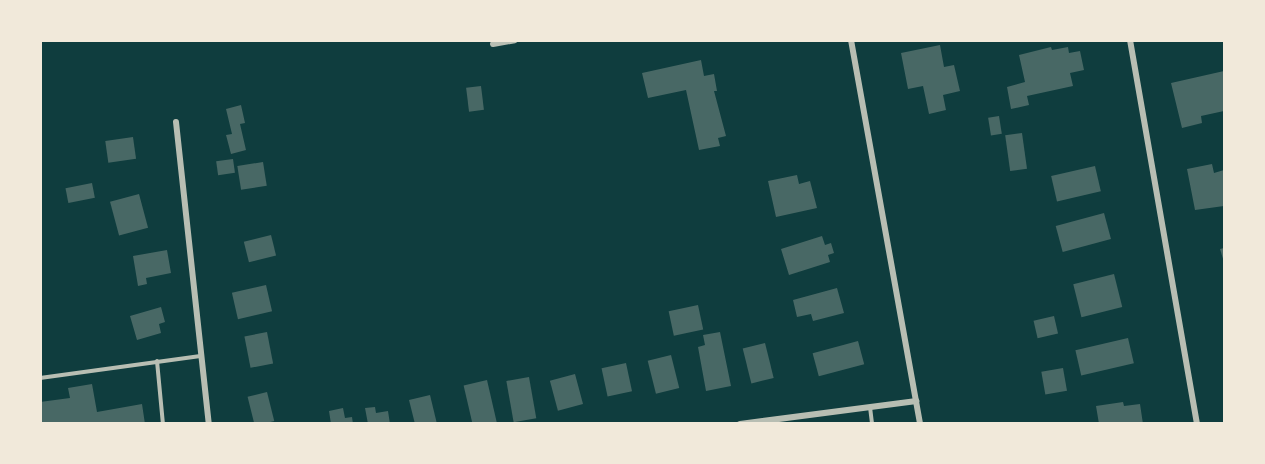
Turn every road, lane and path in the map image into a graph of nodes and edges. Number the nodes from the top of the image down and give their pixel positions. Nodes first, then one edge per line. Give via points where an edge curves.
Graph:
1 (515, 40) edge
2 (851, 40) edge
3 (1130, 40) edge
4 (493, 44) dead end
5 (176, 122) dead end
6 (201, 356) junction
7 (157, 361) junction
8 (40, 378) edge
9 (916, 402) junction
10 (870, 407) junction
11 (163, 423) edge
12 (209, 423) edge
13 (740, 423) edge
14 (872, 423) edge
15 (920, 423) edge
16 (1197, 423) edge

1 - 4 street
2 - 9 street
3 - 16 street
5 - 6 street
6 - 7 lane
6 - 12 street
7 - 8 lane
7 - 11 lane
9 - 10 street
9 - 15 street
10 - 13 street
10 - 14 lane

